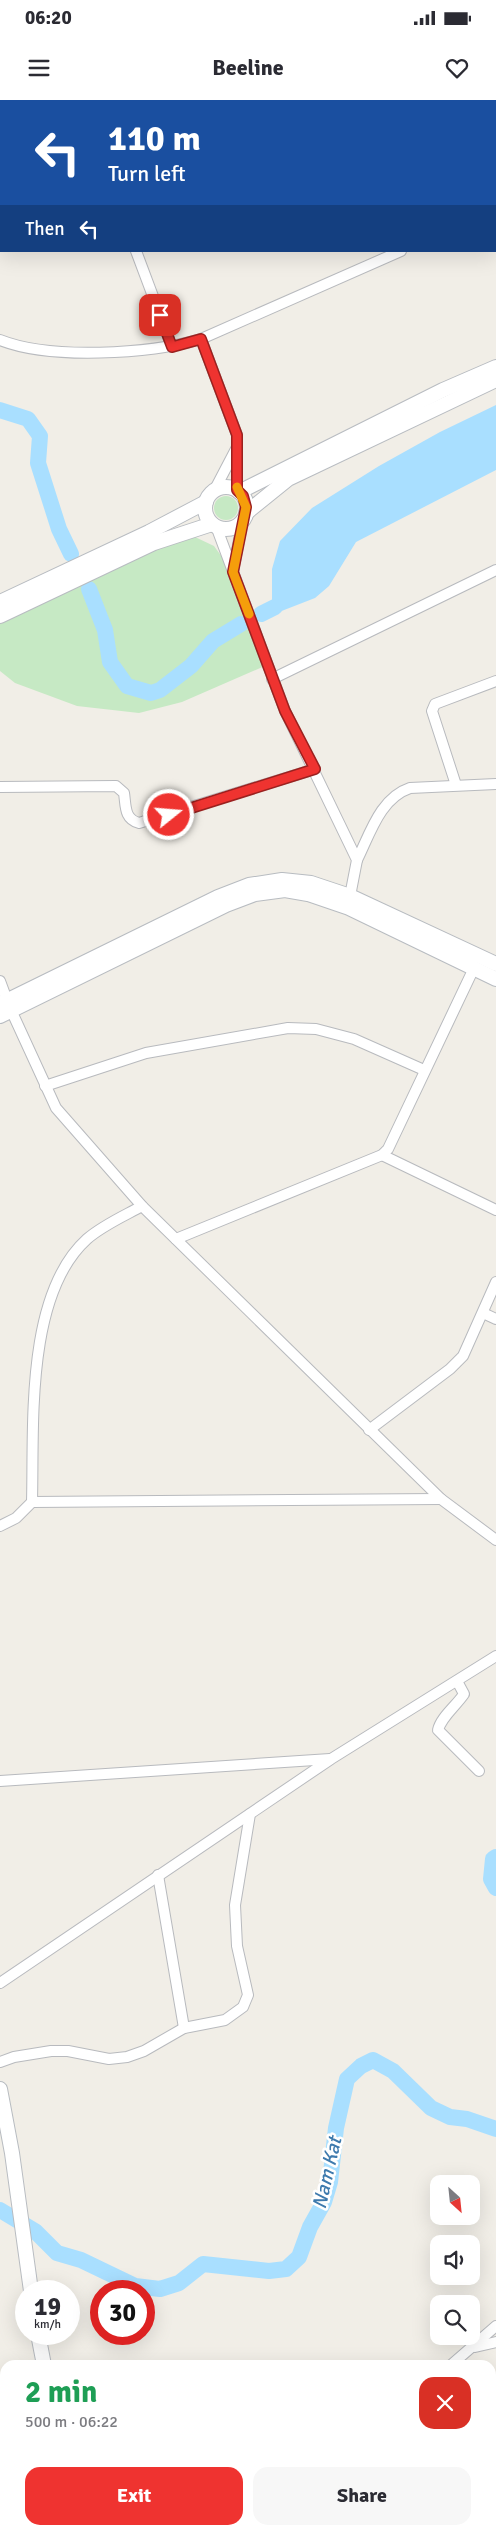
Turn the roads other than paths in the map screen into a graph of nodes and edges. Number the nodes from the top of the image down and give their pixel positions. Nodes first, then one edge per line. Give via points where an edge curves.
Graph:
1 (136, 252) edge
2 (399, 252) edge
3 (201, 339) junction
4 (0, 340) edge
5 (172, 347) junction
6 (496, 367) edge
7 (496, 380) edge
8 (238, 444) junction
9 (238, 491) junction
10 (210, 496) junction
11 (244, 516) junction
12 (214, 525) junction
13 (496, 570) edge
14 (233, 572) junction
15 (0, 602) edge
16 (0, 616) edge
17 (272, 679) junction
18 (496, 681) edge
19 (315, 769) junction
20 (496, 784) edge
21 (456, 785) junction
22 (0, 787) edge
23 (356, 860) junction
24 (350, 896) junction
25 (477, 963) junction
26 (496, 964) edge
27 (496, 979) edge
28 (0, 981) edge
29 (5, 1007) edge
30 (424, 1070) junction
31 (45, 1086) junction
32 (382, 1155) junction
33 (142, 1206) junction
34 (496, 1210) edge
35 (176, 1239) junction
36 (496, 1282) edge
37 (483, 1313) junction
38 (496, 1319) edge
39 (369, 1430) junction
40 (441, 1499) junction
41 (32, 1502) junction
42 (0, 1526) edge
43 (496, 1540) edge
44 (496, 1656) edge
45 (457, 1681) junction
46 (331, 1759) junction
47 (479, 1771) dead end
48 (0, 1781) edge
49 (250, 1814) junction
50 (158, 1875) junction
51 (0, 1983) edge
52 (184, 2028) junction
53 (0, 2062) edge
54 (0, 2089) edge
55 (29, 2280) edge
56 (496, 2326) edge
57 (496, 2342) edge
58 (40, 2345) edge
59 (473, 2348) junction
60 (43, 2360) edge
61 (457, 2360) edge

1 - 5 street
2 - 3 street
3 - 5 street
3 - 8 street
4 - 5 street via 50,351 145,351
6 - 9 street
7 - 11 street via 288,479
8 - 9 street
8 - 10 street
9 - 10 street via 225,487
9 - 11 street via 245,501
10 - 12 street via 205,512
10 - 15 street via 149,532
11 - 12 street via 234,527
11 - 14 street
12 - 14 street
12 - 16 street via 154,542
13 - 17 street
14 - 17 street
17 - 19 street
18 - 21 street via 435,704 432,711
19 - 22 street via 139,823 131,821 124,793 116,786
19 - 23 street
20 - 21 street
21 - 23 street via 410,788 391,798
23 - 24 street
24 - 25 street
24 - 29 street via 311,883 282,880 249,885 218,897
25 - 26 street
25 - 27 street
25 - 29 street via 349,908 285,890 255,894 226,905
25 - 30 street
28 - 29 street
29 - 31 street
30 - 31 street via 354,1039 316,1029 288,1028 146,1052
30 - 32 street via 388,1149
31 - 33 street via 56,1108
32 - 34 street
32 - 35 street
33 - 35 street
33 - 41 street via 98,1230 85,1241 59,1276 42,1326 35,1386
35 - 39 street
36 - 37 street
37 - 38 street
37 - 39 street via 463,1356
39 - 40 street
40 - 41 street
40 - 43 street
41 - 42 street via 16,1518
44 - 45 street
45 - 46 street
45 - 47 street via 464,1694 438,1730
46 - 48 street
46 - 49 street
49 - 50 street
49 - 52 street via 234,1924 247,2002 226,2020
50 - 51 street
50 - 52 street
52 - 53 street via 127,2058 109,2059 50,2051
54 - 55 street
56 - 59 street
57 - 59 street
58 - 60 street
59 - 61 street

